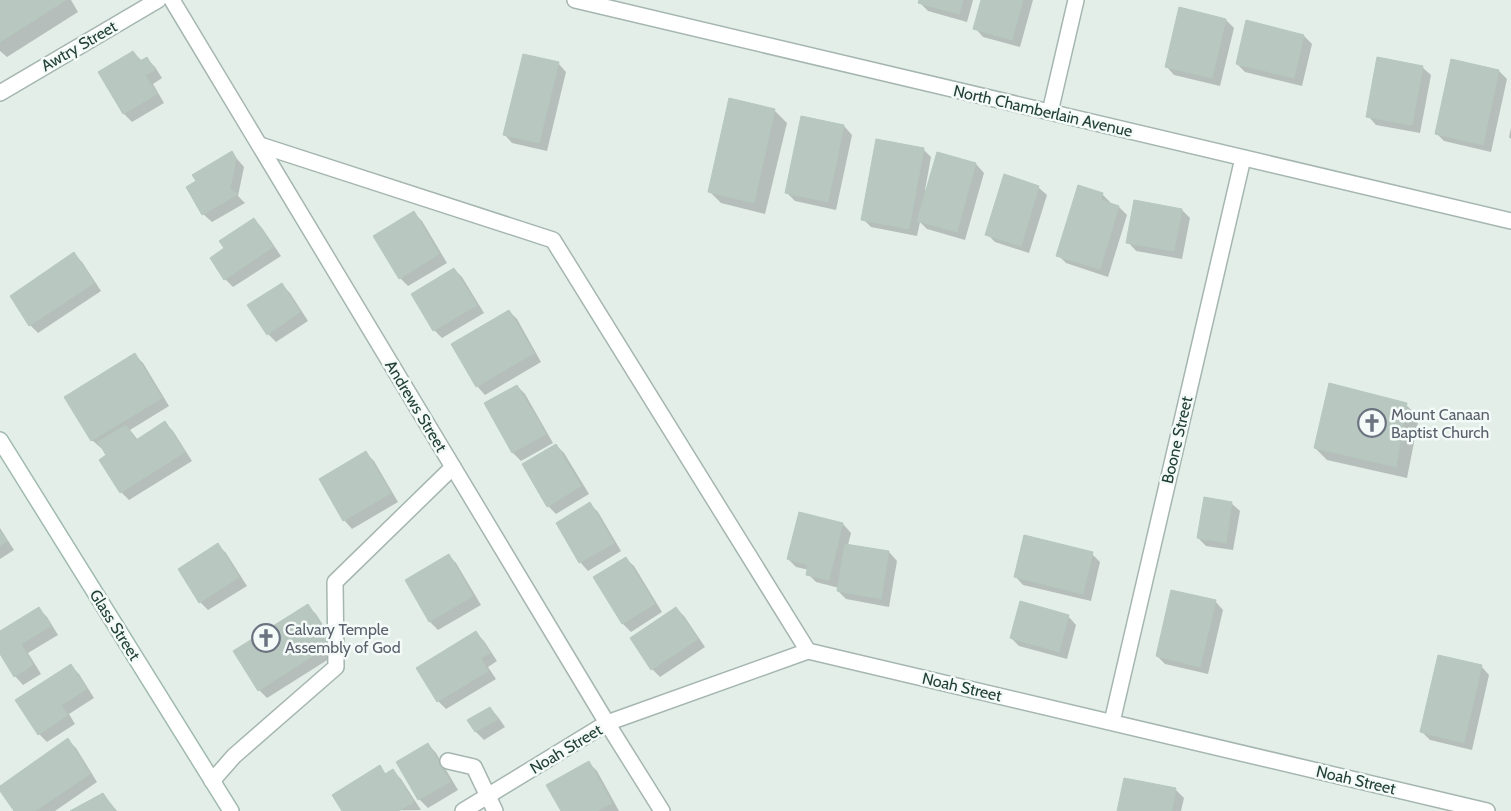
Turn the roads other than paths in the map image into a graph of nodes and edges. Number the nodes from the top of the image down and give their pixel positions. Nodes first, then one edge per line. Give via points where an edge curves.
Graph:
1 (158, 0) edge
2 (172, 0) edge
3 (575, 0) edge
4 (1076, 0) edge
5 (0, 93) edge
6 (1050, 112) junction
7 (260, 146) junction
8 (1243, 158) junction
9 (1511, 221) edge
10 (0, 440) edge
11 (453, 467) junction
12 (808, 651) junction
13 (1112, 722) junction
14 (607, 723) junction
15 (448, 760) dead end
16 (214, 780) junction
17 (488, 796) junction
18 (231, 811) edge
19 (464, 811) edge
20 (495, 811) edge
21 (662, 811) edge
22 (1487, 811) edge

1 - 5 street, Awtry Street
2 - 7 street, Andrews Street
3 - 6 street, North Chamberlain Avenue
4 - 6 street
6 - 8 street, North Chamberlain Avenue
7 - 11 street, Andrews Street
7 - 12 street via 553,240
8 - 9 street, North Chamberlain Avenue
8 - 13 street, Boone Street
10 - 16 street, Glass Street
11 - 14 street, Andrews Street
11 - 16 street via 335,582 336,667 234,756
12 - 13 street, Noah Street
12 - 14 street, Noah Street
13 - 22 street, Noah Street
14 - 17 street, Noah Street
14 - 21 street, Andrews Street
15 - 17 street via 474,767
16 - 18 street, Glass Street
17 - 19 street, Noah Street
17 - 20 street

